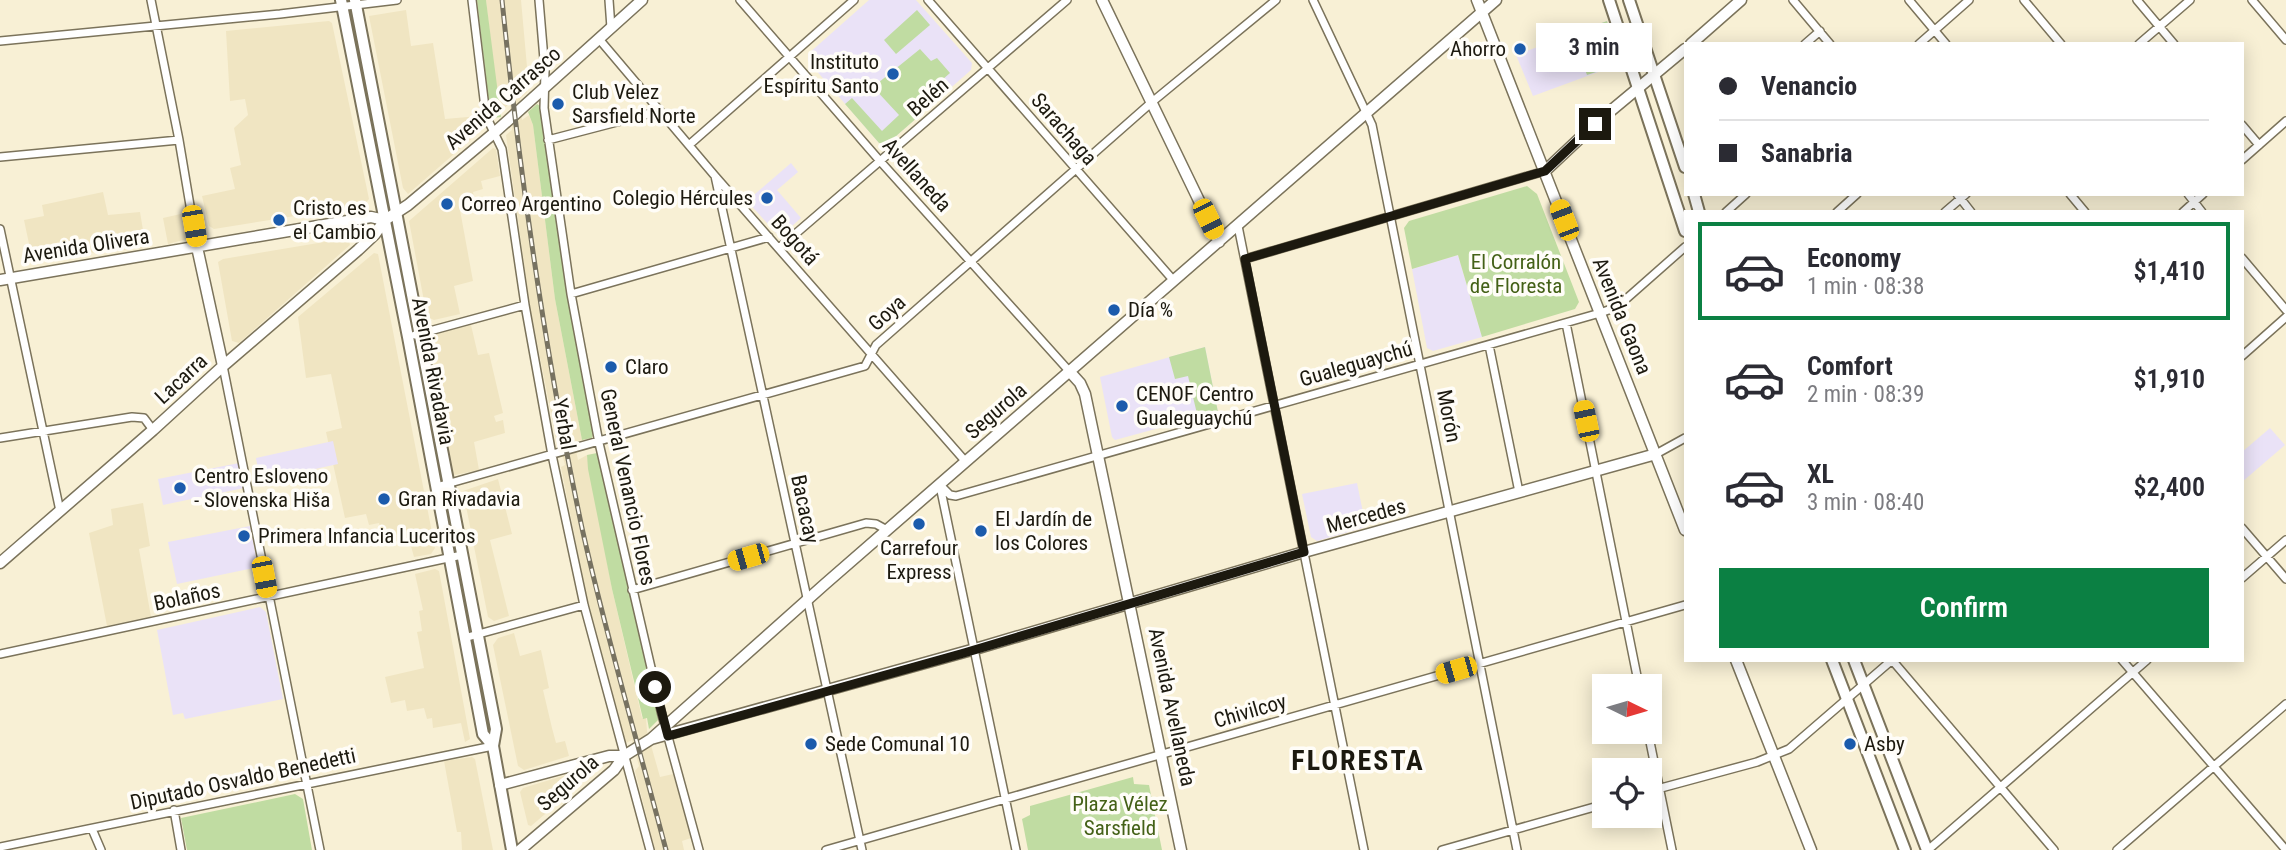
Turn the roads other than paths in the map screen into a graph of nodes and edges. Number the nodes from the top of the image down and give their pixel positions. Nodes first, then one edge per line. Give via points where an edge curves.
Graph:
1 (151, 0) edge
2 (397, 0) edge
3 (472, 0) edge
4 (539, 0) edge
5 (609, 0) edge
6 (642, 0) edge
7 (740, 0) edge
8 (854, 0) edge
9 (928, 0) edge
10 (1067, 0) edge
11 (1102, 0) edge
12 (1276, 0) edge
13 (1313, 0) edge
14 (1477, 0) edge
15 (1496, 0) edge
16 (1609, 0) edge
17 (1629, 0) edge
18 (1741, 0) edge
19 (1793, 0) edge
20 (1909, 0) edge
21 (1969, 0) edge
22 (2024, 0) edge
23 (2137, 0) edge
24 (2190, 0) edge
25 (2252, 0) edge
26 (355, 3) edge
27 (342, 4) edge
28 (1482, 12) junction
29 (157, 26) junction
30 (2159, 26) junction
31 (611, 28) junction
32 (1934, 30) junction
33 (1820, 31) junction
34 (599, 39) junction
35 (2286, 40) edge
36 (0, 41) edge
37 (1693, 42) edge
38 (1807, 42) edge
39 (1828, 42) edge
40 (1921, 42) edge
41 (1944, 42) edge
42 (2058, 42) edge
43 (2141, 42) edge
44 (2172, 42) edge
45 (1684, 50) edge
46 (791, 57) junction
47 (988, 68) junction
48 (1655, 75) junction
49 (544, 88) junction
50 (1639, 89) junction
51 (1152, 102) junction
52 (659, 111) junction
53 (1367, 113) junction
54 (2286, 121) edge
55 (2244, 127) edge
56 (494, 133) junction
57 (179, 140) junction
58 (548, 141) junction
59 (689, 145) junction
60 (2259, 145) junction
61 (1683, 149) edge
62 (0, 157) edge
63 (2244, 158) edge
64 (880, 161) junction
65 (1075, 168) junction
66 (1545, 171) junction
67 (715, 176) junction
68 (1744, 196) edge
69 (1855, 196) edge
70 (1961, 196) edge
71 (2072, 196) edge
72 (2190, 196) edge
73 (2201, 196) edge
74 (2194, 202) junction
75 (1728, 210) edge
76 (1839, 210) edge
77 (1947, 210) edge
78 (2083, 210) edge
79 (2185, 210) edge
80 (2201, 210) edge
81 (396, 212) junction
82 (1391, 216) junction
83 (385, 220) junction
84 (1238, 226) junction
85 (1684, 228) edge
86 (0, 229) edge
87 (769, 237) junction
88 (224, 241) junction
89 (1219, 242) junction
90 (197, 247) junction
91 (730, 248) junction
92 (779, 248) junction
93 (1684, 248) edge
94 (1245, 259) junction
95 (2244, 260) edge
96 (971, 262) junction
97 (202, 268) junction
98 (12, 278) junction
99 (0, 280) edge
100 (1174, 281) junction
101 (571, 294) junction
102 (525, 305) junction
103 (2286, 310) edge
104 (1600, 313) junction
105 (2286, 317) edge
106 (1566, 323) junction
107 (420, 334) junction
108 (408, 337) junction
109 (1489, 345) junction
110 (2244, 354) edge
111 (872, 355) junction
112 (1421, 363) junction
113 (223, 366) junction
114 (1070, 372) junction
115 (762, 395) junction
116 (1273, 406) junction
117 (153, 430) junction
118 (44, 431) junction
119 (0, 438) edge
120 (1684, 439) edge
121 (599, 443) junction
122 (1656, 454) junction
123 (1098, 455) junction
124 (552, 456) junction
125 (966, 462) junction
126 (1597, 470) junction
127 (450, 483) junction
128 (940, 485) junction
129 (436, 487) junction
130 (1519, 492) junction
131 (60, 511) junction
132 (1450, 513) junction
133 (1684, 527) edge
134 (887, 530) junction
135 (2244, 530) edge
136 (2286, 540) edge
137 (794, 544) junction
138 (1304, 552) junction
139 (463, 555) junction
140 (2267, 556) junction
141 (449, 558) junction
142 (0, 563) edge
143 (2244, 576) edge
144 (2286, 579) edge
145 (632, 590) junction
146 (268, 597) junction
147 (807, 600) junction
148 (1130, 604) junction
149 (584, 605) junction
150 (1684, 606) edge
151 (1626, 623) junction
152 (478, 634) junction
153 (464, 638) junction
154 (975, 649) junction
155 (0, 654) edge
156 (1737, 662) edge
157 (1833, 662) edge
158 (1855, 662) edge
159 (1890, 662) edge
160 (1894, 662) edge
161 (2124, 662) edge
162 (2145, 662) edge
163 (1480, 663) junction
164 (2133, 672) junction
165 (1637, 674) edge
166 (1864, 685) junction
167 (827, 691) junction
168 (1848, 700) junction
169 (1335, 704) junction
170 (2286, 704) edge
171 (683, 709) junction
172 (665, 725) junction
173 (693, 729) junction
174 (668, 736) junction
175 (651, 739) junction
176 (493, 747) junction
177 (1162, 755) junction
178 (1774, 755) junction
179 (624, 756) junction
180 (587, 761) junction
181 (2215, 765) junction
182 (307, 783) junction
183 (500, 785) junction
184 (596, 785) junction
185 (2001, 787) junction
186 (1662, 788) edge
187 (1004, 798) junction
188 (1662, 803) edge
189 (1592, 808) edge
190 (174, 810) junction
191 (92, 829) junction
192 (1513, 830) junction
193 (860, 840) junction
194 (0, 847) edge
195 (102, 850) edge
196 (181, 850) edge
197 (320, 850) edge
198 (512, 850) edge
199 (520, 850) edge
200 (650, 850) edge
201 (699, 850) edge
202 (825, 850) edge
203 (862, 850) edge
204 (1016, 850) edge
205 (1181, 850) edge
206 (1364, 850) edge
207 (1442, 850) edge
208 (1517, 850) edge
209 (1672, 850) edge
210 (1811, 850) edge
211 (1905, 850) edge
212 (1928, 850) edge
213 (2054, 850) edge
214 (2118, 850) edge
215 (2286, 850) edge

1 - 29 street
2 - 26 street
3 - 56 street, Yerbal via 486,116
4 - 49 street, General Venancio Flores
5 - 31 street
6 - 31 street, Avenida Carrasco
7 - 46 street, Avellaneda
8 - 46 street
9 - 47 street, Sarachaga
10 - 47 street, Belén
11 - 51 street
12 - 51 street, Goya
13 - 53 street, Morón
14 - 28 street, Avenida Gaona
15 - 28 street, Segurola
16 - 50 main road
17 - 48 main road
18 - 37 street
19 - 33 street
20 - 32 street
21 - 32 street
22 - 42 street
23 - 30 street
24 - 30 street
25 - 35 street
26 - 27 street
26 - 81 main road, Avenida Rivadavia
27 - 29 street
27 - 83 main road, Avenida Rivadavia
28 - 53 street, Segurola
28 - 66 street, Avenida Gaona
29 - 36 street
29 - 57 street
30 - 43 street
30 - 44 street
31 - 34 street, Avenida Carrasco
32 - 40 street
32 - 41 street
33 - 38 street
33 - 39 street
34 - 49 street, Avenida Carrasco
34 - 52 street, Bogotá
45 - 48 street
46 - 59 street
46 - 64 street, Avellaneda
47 - 64 street, Belén
47 - 65 street, Sarachaga
48 - 50 street
48 - 61 main road
49 - 56 street, Avenida Carrasco
49 - 58 street, General Venancio Flores
50 - 66 street
50 - 85 main road
51 - 65 street, Goya
51 - 89 street
52 - 58 street
52 - 59 street, Bogotá
53 - 82 street, Morón
53 - 84 street, Segurola
54 - 60 street
55 - 60 street
56 - 81 street, Avenida Carrasco
56 - 102 street, Yerbal via 502,149
57 - 62 street
57 - 90 street
58 - 101 street, General Venancio Flores
59 - 67 street, Bogotá
60 - 63 street
64 - 92 street, Belén
64 - 96 street, Avellaneda
65 - 96 street, Goya
65 - 100 street, Sarachaga
66 - 82 street
66 - 104 street, Avenida Gaona
67 - 87 street, Bogotá
67 - 91 street, Bacacay
68 - 75 street
69 - 76 street
70 - 77 street
71 - 78 street
72 - 74 street
73 - 74 street
74 - 79 street
74 - 80 street
81 - 83 street, Avenida Carrasco
81 - 107 main road, Avenida Rivadavia
82 - 94 street
82 - 112 street, Morón
83 - 88 street, Avenida Olivera via 371,217
83 - 108 main road, Avenida Rivadavia
83 - 113 street, Lacarra via 358,250
84 - 89 street, Segurola
84 - 94 street
86 - 98 street
87 - 91 street
87 - 92 street, Bogotá
88 - 90 street, Avenida Olivera
88 - 97 street via 205,256
89 - 100 street, Segurola
90 - 97 street
90 - 98 street, Avenida Olivera
91 - 101 street
91 - 115 street, Bacacay
92 - 111 street, Bogotá
93 - 104 street, Gualeguaychú via 1617,307
94 - 116 street
95 - 103 street
96 - 111 street, Goya via 876,345
96 - 114 street, Avellaneda
97 - 113 street
98 - 99 street, Avenida Olivera
98 - 118 street
100 - 114 street, Segurola
101 - 121 street, General Venancio Flores
102 - 107 street
102 - 124 street, Yerbal
104 - 106 street, Gualeguaychú
104 - 122 street, Avenida Gaona
105 - 110 street
106 - 109 street, Gualeguaychú
106 - 126 street
107 - 108 street
107 - 127 main road, Avenida Rivadavia
108 - 129 main road, Avenida Rivadavia
109 - 112 street, Gualeguaychú
109 - 130 street
111 - 115 street, Goya via 859,369
111 - 125 street, Bogotá
112 - 116 street, Gualeguaychú
112 - 132 street, Morón
113 - 117 street, Lacarra
113 - 146 street
114 - 123 street, Avenida Avellaneda via 1085,394
114 - 125 street, Segurola
115 - 121 street, Goya
115 - 137 street, Bacacay
116 - 123 street, Gualeguaychú
116 - 138 street
117 - 118 street via 139,416
117 - 131 street, Lacarra
118 - 119 street
118 - 131 street
120 - 122 street, Mercedes
121 - 124 street, Goya
121 - 145 street, General Venancio Flores
122 - 126 street, Mercedes
122 - 133 street, Avenida Gaona
123 - 128 street, Gualeguaychú via 957,496
123 - 148 street, Avenida Avellaneda
124 - 127 street, Goya
124 - 149 street, Yerbal
125 - 128 street, Segurola
126 - 130 street, Mercedes
126 - 151 street
127 - 129 street, Goya
127 - 139 main road, Avenida Rivadavia
128 - 134 street, Segurola
128 - 154 street
129 - 141 main road, Avenida Rivadavia
130 - 132 street, Mercedes
131 - 142 street, Lacarra
132 - 138 street, Mercedes
132 - 163 street, Morón
134 - 137 street via 866,523
134 - 147 street, Segurola
135 - 140 street
136 - 140 street
137 - 145 street
137 - 147 street, Bacacay
138 - 148 street, Mercedes
138 - 169 street
139 - 141 street, Bolaños
139 - 152 main road, Avenida Rivadavia
140 - 143 street
140 - 144 street
141 - 146 street, Bolaños
141 - 153 main road, Avenida Rivadavia
145 - 172 street, General Venancio Flores
146 - 155 street, Bolaños
146 - 182 street
147 - 167 street, Bacacay
147 - 171 street, Segurola
148 - 154 street, Mercedes
148 - 177 street, Avenida Avellaneda
149 - 152 street
149 - 179 street, Yerbal
150 - 151 street, Chivilcoy
151 - 163 street, Chivilcoy
151 - 165 street
152 - 153 street
152 - 176 main road, Avenida Rivadavia via 496,729
153 - 176 main road, Avenida Rivadavia via 483,734
154 - 167 street, Mercedes
154 - 187 street
156 - 178 street
157 - 168 main road
158 - 166 main road
159 - 166 street
160 - 185 street
161 - 164 street
162 - 164 street
163 - 169 street, Chivilcoy
163 - 192 street, Morón
164 - 181 street
164 - 185 street
166 - 168 street
166 - 212 main road
167 - 173 street, Mercedes
167 - 193 street, Bacacay
168 - 178 street via 1789,749
168 - 211 main road
169 - 177 street, Chivilcoy
169 - 206 street
170 - 181 street
171 - 172 street, Segurola
171 - 173 street via 683,721
172 - 174 street, General Venancio Flores
172 - 175 street, Segurola
173 - 174 street, Mercedes
174 - 175 street, Mercedes
174 - 201 street, General Venancio Flores
175 - 179 street, Segurola
176 - 182 street, Diputado Osvaldo Benedetti
176 - 183 main road, Avenida Rivadavia
177 - 187 street, Chivilcoy
177 - 205 street, Avenida Avellaneda
178 - 186 street
178 - 210 street
179 - 180 street
179 - 184 street, Segurola
179 - 200 street, Yerbal
180 - 183 street
180 - 184 street via 598,771
181 - 214 street
181 - 215 street
182 - 190 street, Diputado Osvaldo Benedetti
182 - 197 street
183 - 198 main road, Avenida Rivadavia
184 - 199 street, Segurola
185 - 212 street
185 - 213 street
187 - 193 street, Chivilcoy
187 - 204 street
188 - 209 street
189 - 192 street
190 - 191 street, Diputado Osvaldo Benedetti
190 - 196 street
191 - 194 street, Diputado Osvaldo Benedetti
191 - 195 street
192 - 207 street
192 - 208 street, Morón
193 - 202 street, Chivilcoy
193 - 203 street, Bacacay

